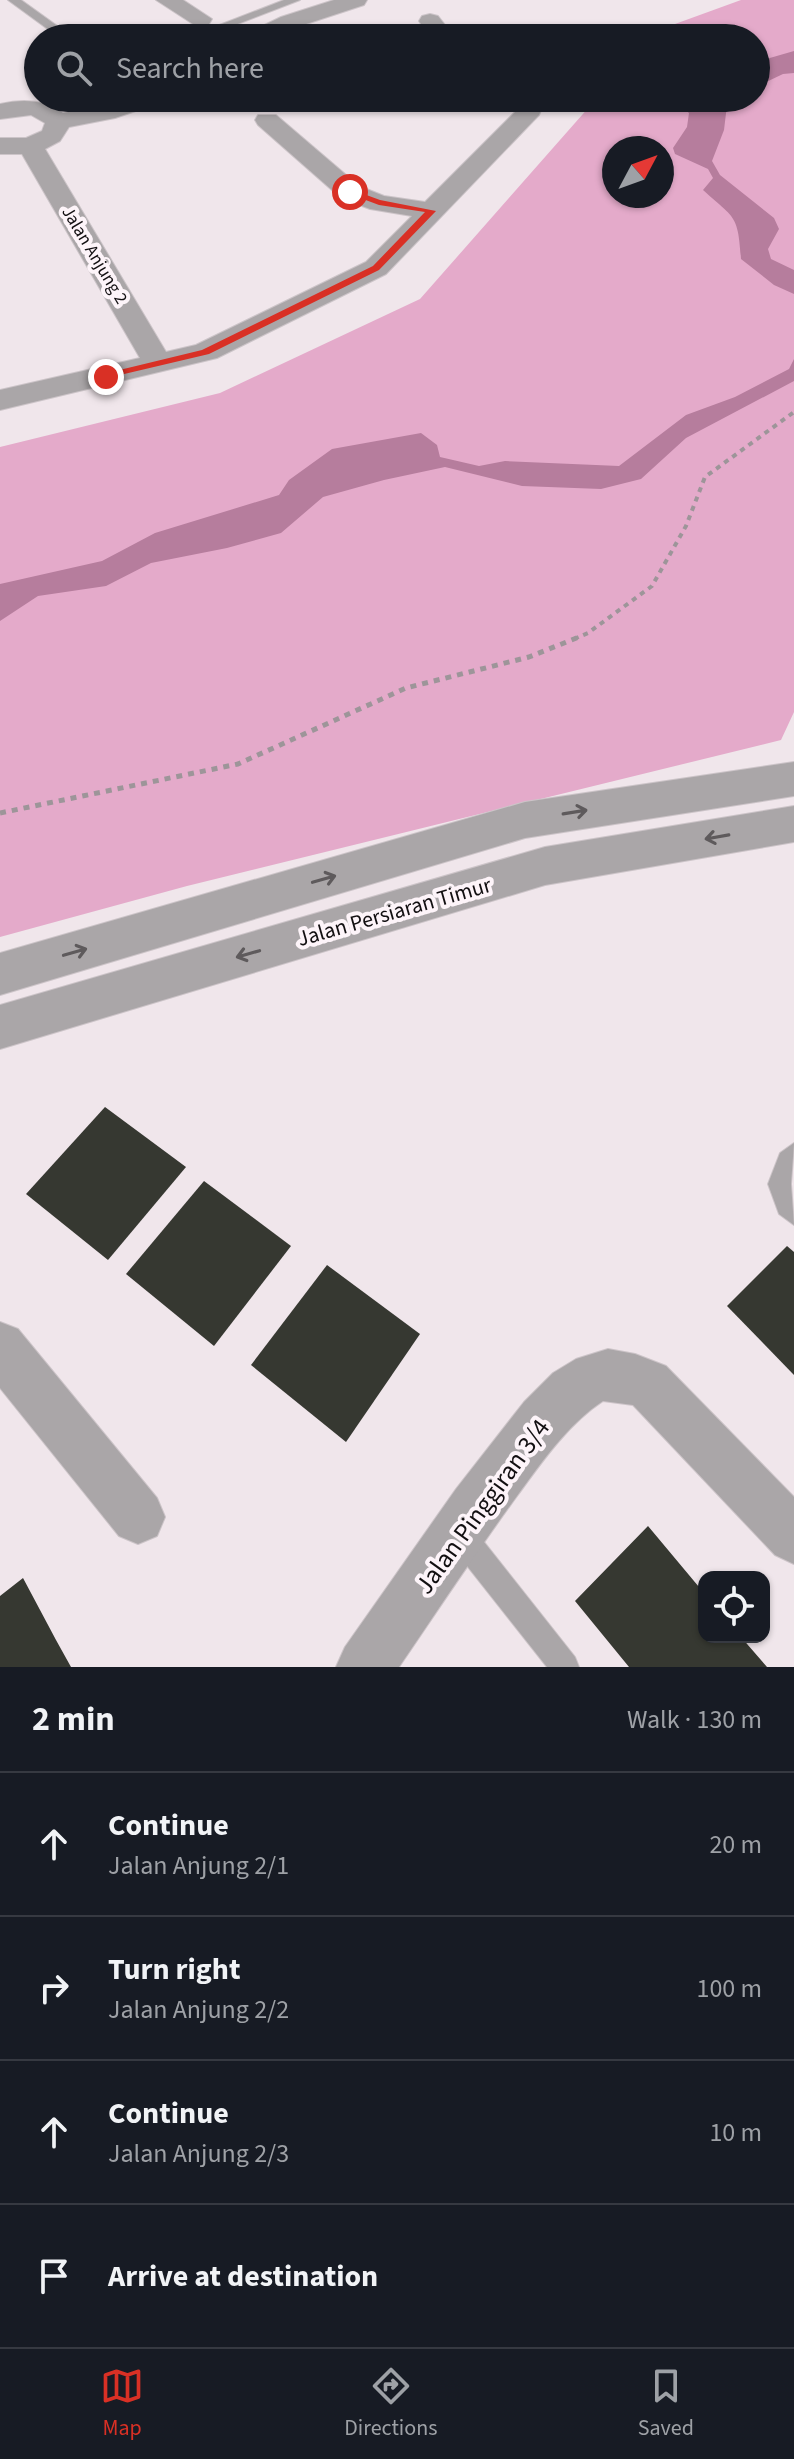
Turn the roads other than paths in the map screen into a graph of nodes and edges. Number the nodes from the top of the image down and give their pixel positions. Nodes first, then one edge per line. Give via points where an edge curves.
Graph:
1 (14, 0) edge
2 (167, 0) edge
3 (294, 0) edge
4 (356, 0) edge
5 (371, 0) edge
6 (48, 24) edge
7 (199, 24) edge
8 (217, 24) edge
9 (285, 24) edge
10 (332, 24) edge
11 (2, 108) edge
12 (24, 109) edge
13 (47, 112) edge
14 (109, 112) edge
15 (528, 112) edge
16 (267, 120) dead end
17 (58, 121) junction
18 (0, 146) edge
19 (30, 146) junction
20 (431, 211) junction
21 (159, 365) junction
22 (0, 400) edge
23 (794, 779) edge
24 (794, 824) edge
25 (0, 974) edge
26 (0, 1027) edge
27 (794, 1154) edge
28 (794, 1213) edge
29 (0, 1347) edge
30 (138, 1517) dead end
31 (459, 1533) junction
32 (794, 1536) edge
33 (365, 1667) edge
34 (565, 1667) edge

1 - 6 lane
2 - 7 street
3 - 8 lane
4 - 9 street
5 - 10 street
11 - 12 street
13 - 17 street
14 - 17 street
15 - 20 street
16 - 20 street via 350,192 379,203
17 - 19 street via 52,135
18 - 19 street
19 - 21 street, Jalan Anjung 2
20 - 21 street via 376,268 206,352
21 - 22 street
25 -> 23 street via 525,820
24 -> 26 street, Jalan Persiaran Timur via 545,866
27 - 28 lane via 778,1175 782,1199
29 - 30 street
31 - 32 street, Jalan Pinggiran 3/4 via 528,1436 568,1395 593,1377 621,1376 648,1384
31 - 33 street, Jalan Pinggiran 3/4
31 - 34 lane

